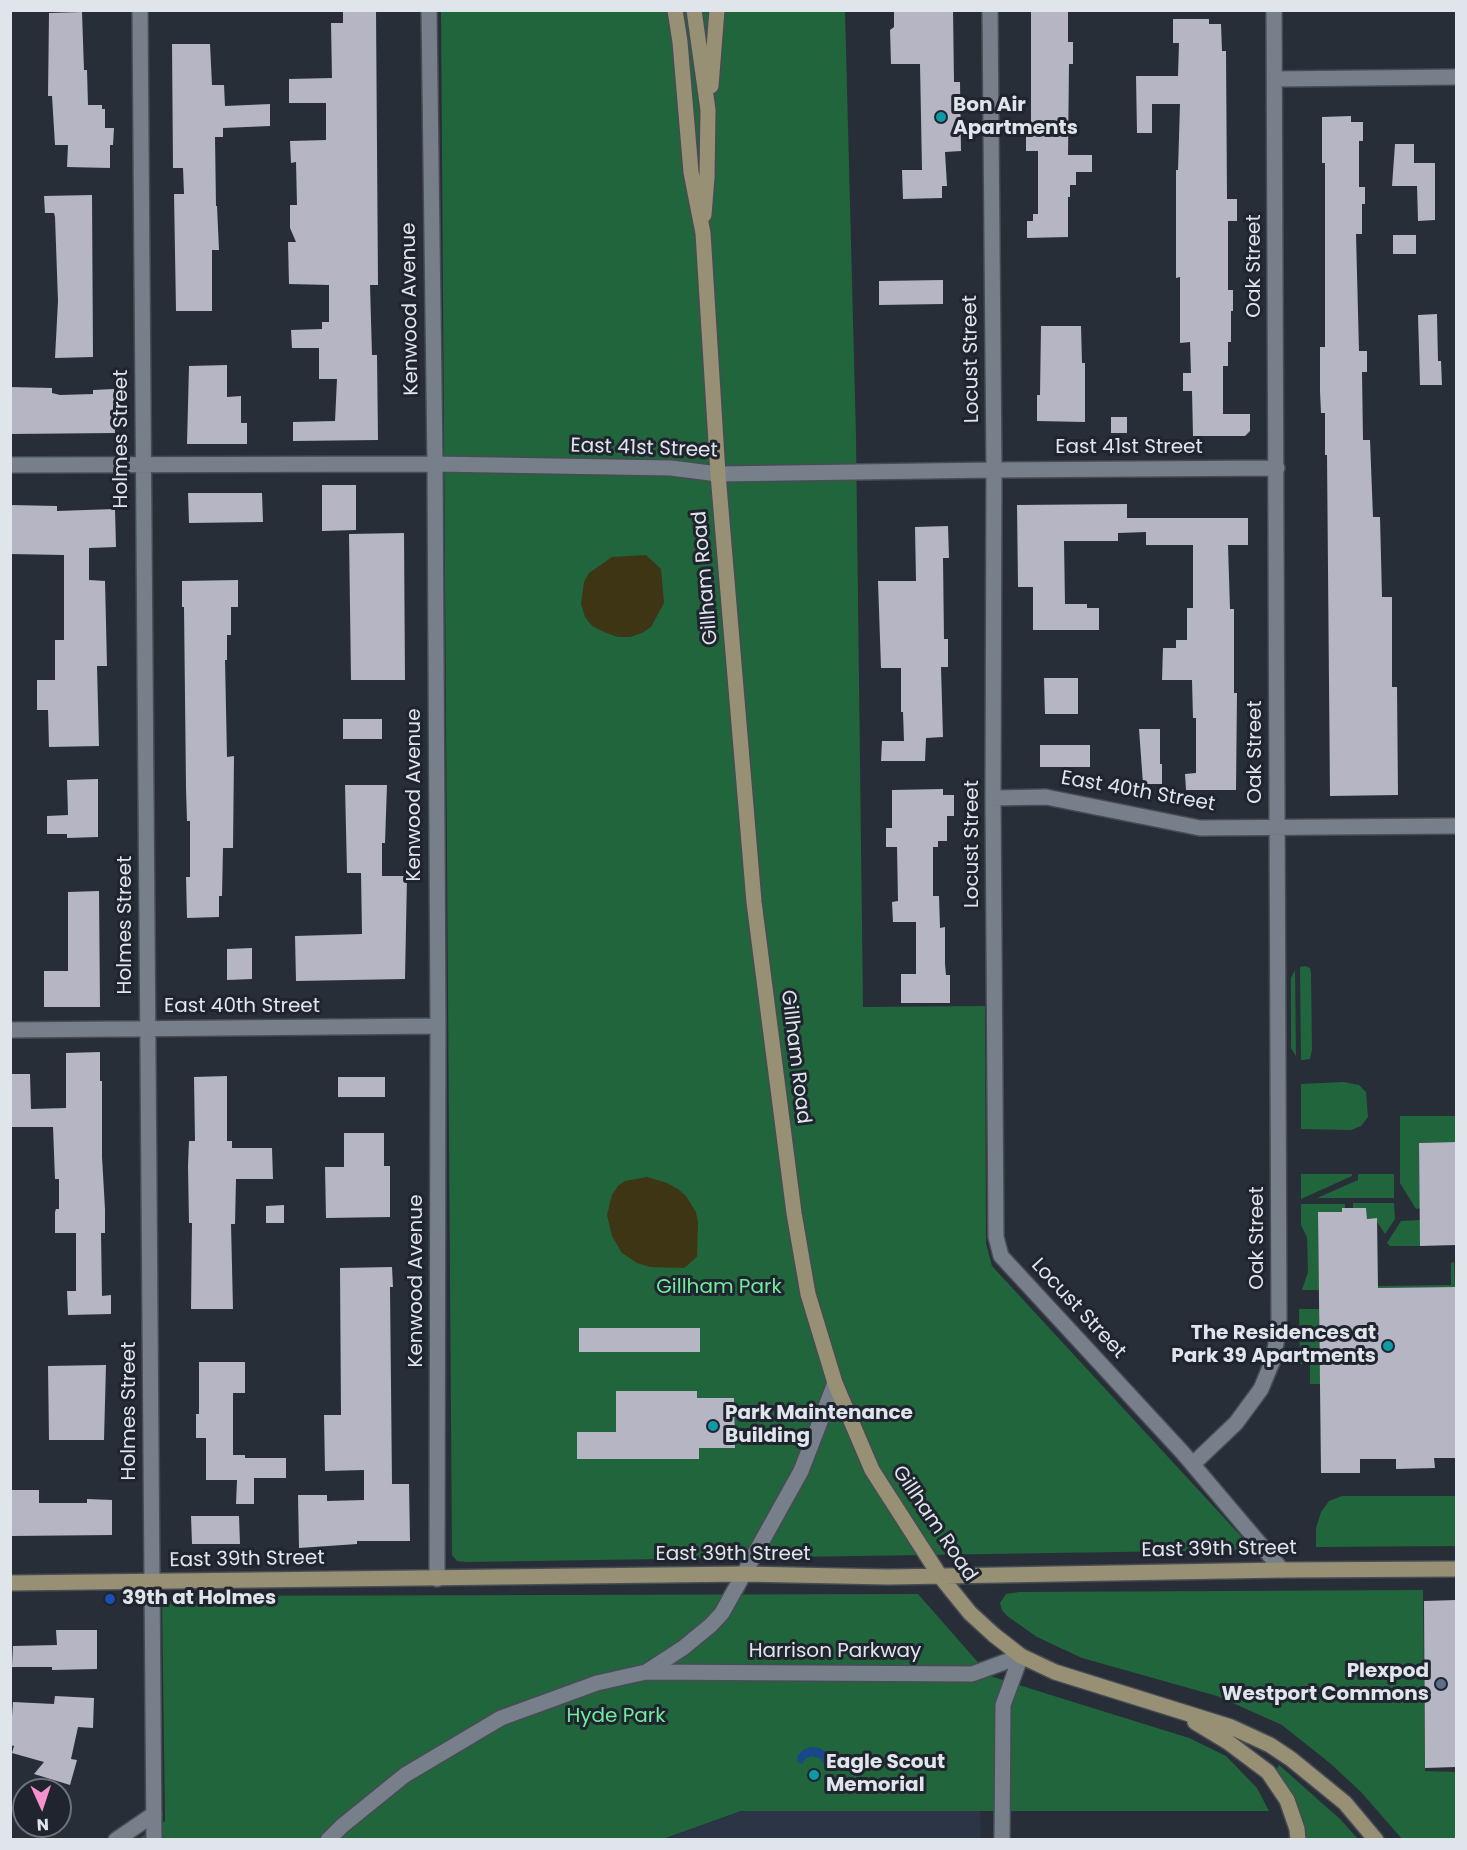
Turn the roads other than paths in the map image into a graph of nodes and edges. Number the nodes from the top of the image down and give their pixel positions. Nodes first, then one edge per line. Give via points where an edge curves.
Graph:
1 (140, 10) edge
2 (429, 10) edge
3 (675, 10) edge
4 (683, 10) edge
5 (694, 10) edge
6 (717, 10) edge
7 (990, 10) edge
8 (1274, 10) edge
9 (680, 42) junction
10 (1456, 76) edge
11 (1275, 79) junction
12 (708, 110) junction
13 (703, 233) junction
14 (143, 464) junction
15 (435, 464) junction
16 (10, 465) edge
17 (1276, 468) junction
18 (994, 470) junction
19 (718, 474) junction
20 (993, 798) junction
21 (1456, 826) edge
22 (1277, 828) junction
23 (438, 1026) junction
24 (148, 1029) junction
25 (10, 1030) edge
26 (835, 1383) junction
27 (1193, 1464) junction
28 (1456, 1569) edge
29 (1282, 1570) junction
30 (744, 1574) junction
31 (940, 1576) junction
32 (438, 1579) junction
33 (153, 1582) junction
34 (10, 1583) edge
35 (1021, 1656) junction
36 (646, 1672) junction
37 (1177, 1711) junction
38 (154, 1815) junction
39 (116, 1839) edge
40 (154, 1839) edge
41 (328, 1839) edge
42 (1002, 1839) edge
43 (1298, 1839) edge
44 (1376, 1839) edge

1 - 14 street, Holmes Street
2 - 15 street, Kenwood Avenue
3 - 9 main road, Gillham Road
4 - 9 main road
5 - 12 main road, Gillham Road
6 - 12 main road
7 - 18 street, Locust Street
8 - 11 street, Oak Street
9 - 13 main road, Gillham Road via 691,172
10 - 11 street
11 - 17 street, Oak Street
12 - 13 main road, Gillham Road
13 - 19 main road, Gillham Road
14 - 15 street, East 41st Street
14 - 16 street, East 41st Street
14 - 24 street, Holmes Street
15 - 19 street, East 41st Street via 671,468
15 - 23 street, Kenwood Avenue
17 - 18 street, East 41st Street
17 - 22 street, Oak Street
18 - 19 street, East 41st Street
18 - 20 street, Locust Street
19 - 26 main road, Gillham Road via 754,902 789,1178 808,1294
20 - 22 street, East 40th Street via 1046,797 1200,828
20 - 27 street, Locust Street via 996,1237 1001,1256
21 - 22 street, East 40th Street
22 - 27 street, Oak Street via 1278,1336 1268,1373 1250,1406
23 - 24 street, East 40th Street
23 - 32 street, Kenwood Avenue
24 - 25 street, East 40th Street
24 - 33 street, Holmes Street
26 - 30 street, Harrison Parkway via 801,1471
26 - 31 main road, Gillham Road via 872,1470
27 - 29 street, Locust Street
28 - 29 main road, East 39th Street
29 - 31 main road, East 39th Street
30 - 31 main road, East 39th Street
30 - 32 main road, East 39th Street
30 - 36 street, Harrison Parkway via 711,1625
31 - 35 main road, Gillham Road via 970,1613
32 - 33 main road, East 39th Street
33 - 34 main road, East 39th Street
33 - 38 street, Holmes Street
35 - 36 street, Harrison Parkway via 972,1674
35 - 37 main road, Gillham Road via 1055,1672
35 - 42 street via 1003,1705
36 - 41 street, Harrison Parkway via 597,1683 501,1718 405,1776
37 - 43 main road, Gillham Road via 1268,1772 1287,1800
37 - 44 main road, Gillham Road via 1231,1727 1292,1759 1345,1803
38 - 39 street
38 - 40 street, Holmes Street

